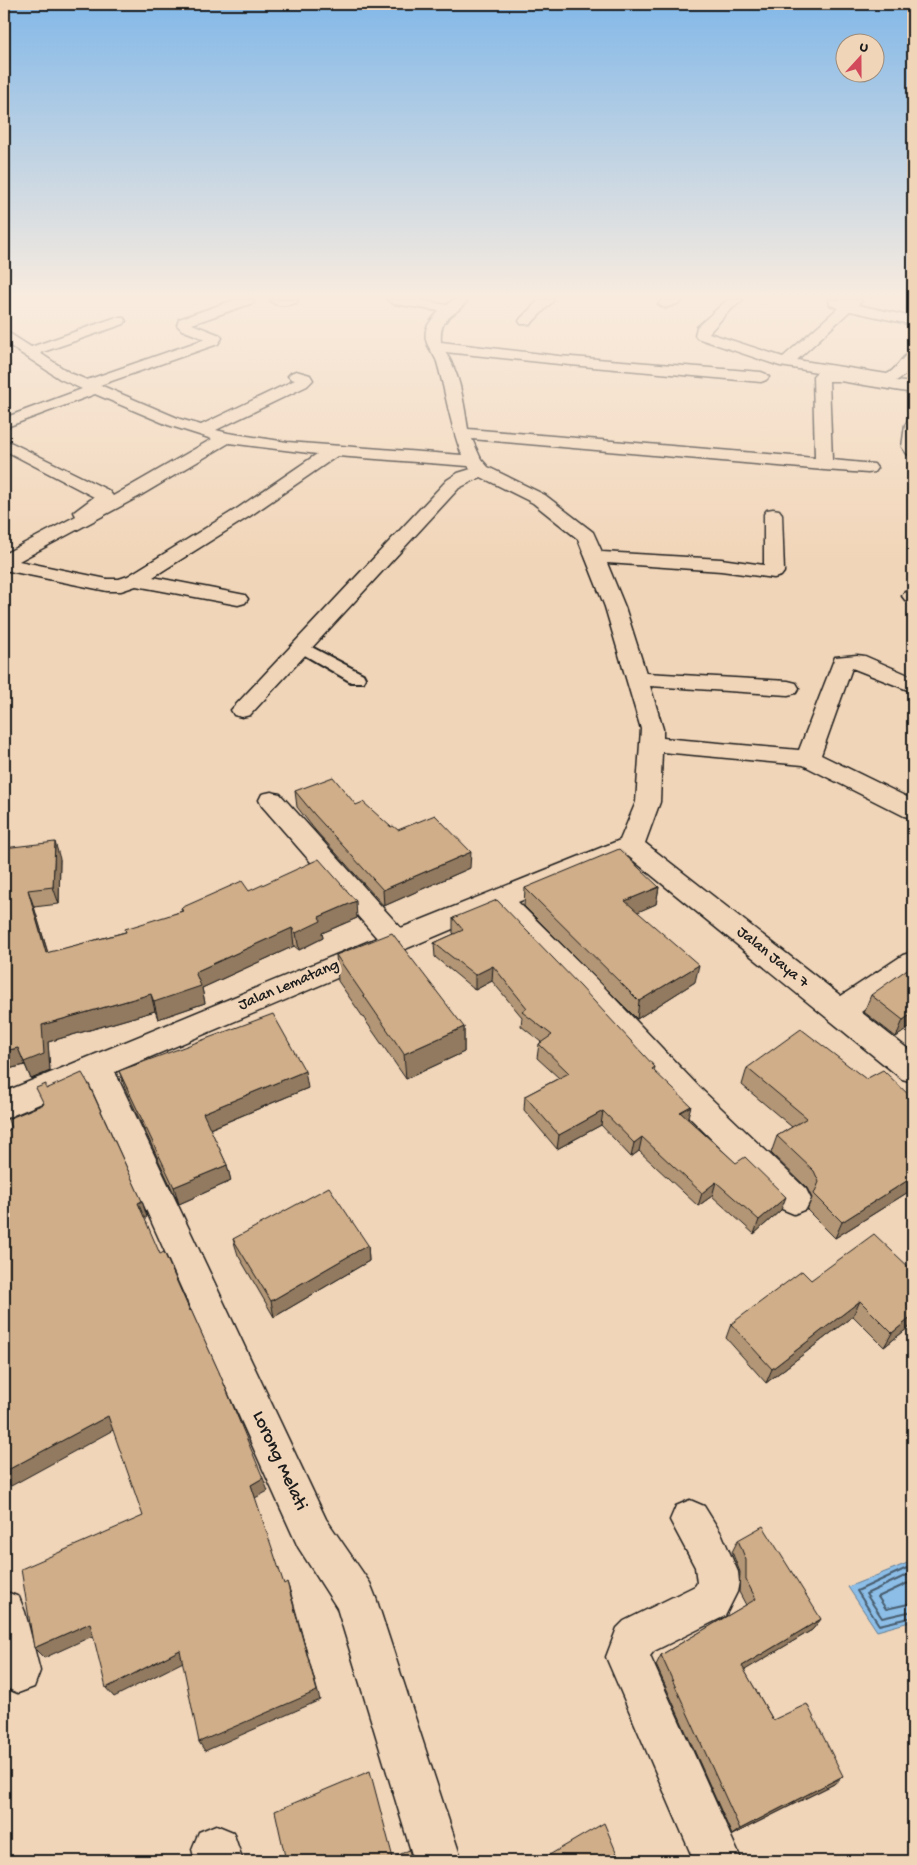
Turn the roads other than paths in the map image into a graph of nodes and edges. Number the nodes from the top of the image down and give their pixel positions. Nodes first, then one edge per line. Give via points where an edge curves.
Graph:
1 (79, 387) edge
2 (82, 387) edge
3 (91, 387) edge
4 (294, 387) edge
5 (451, 387) edge
6 (821, 387) edge
7 (10, 408) edge
8 (34, 412) junction
9 (4, 423) edge
10 (913, 425) edge
11 (201, 431) junction
12 (461, 433) junction
13 (226, 438) junction
14 (4, 444) edge
15 (334, 450) junction
16 (913, 450) edge
17 (824, 464) junction
18 (478, 466) junction
19 (868, 468) dead end
20 (773, 514) dead end
21 (4, 542) edge
22 (595, 557) junction
23 (4, 563) edge
24 (135, 580) junction
25 (238, 599) dead end
26 (302, 647) junction
27 (358, 678) dead end
28 (636, 679) junction
29 (913, 685) edge
30 (788, 688) dead end
31 (242, 710) dead end
32 (651, 744) junction
33 (808, 758) junction
34 (271, 800) dead end
35 (913, 810) edge
36 (631, 845) junction
37 (500, 900) junction
38 (396, 941) junction
39 (913, 962) edge
40 (838, 1012) junction
41 (97, 1067) junction
42 (913, 1070) edge
43 (4, 1106) edge
44 (794, 1199) dead end
45 (690, 1520) dead end
46 (4, 1612) edge
47 (18, 1671) dead end
48 (438, 1861) edge
49 (718, 1861) edge

1 - 7 street
2 - 8 street
3 - 11 street
4 - 11 street
5 - 12 street
6 - 17 street
7 - 8 street
8 - 9 street
10 - 16 street via 910,447
11 - 13 street
12 - 17 street
12 - 18 street
13 - 15 street
13 - 23 street
14 - 21 street via 104,497 36,539 13,547
15 - 18 street
15 - 24 street via 244,512
17 - 19 street
18 - 22 street via 539,499 586,536
18 - 26 street via 453,484
20 - 22 street via 774,572 721,565
22 - 28 street via 615,606
23 - 24 street via 107,584 122,585
24 - 25 street
26 - 27 lane
26 - 31 street
28 - 30 street
28 - 32 street via 652,729
29 - 33 street via 857,661 843,662
32 - 33 street
32 - 36 street via 648,802
33 - 35 street
34 - 38 street
36 - 37 street, Jalan Lematang
36 - 40 street, Jalan Jaya 7
37 - 38 street, Jalan Lematang
37 - 44 street via 689,1096
38 - 41 street, Jalan Lematang
39 - 40 street
40 - 42 street, Jalan Jaya 7
41 - 43 street, Jalan Lematang
41 - 48 street, Lorong Melati via 312,1534 355,1598
45 - 49 street via 718,1571 718,1594 639,1636 632,1642 628,1656
46 - 47 street

